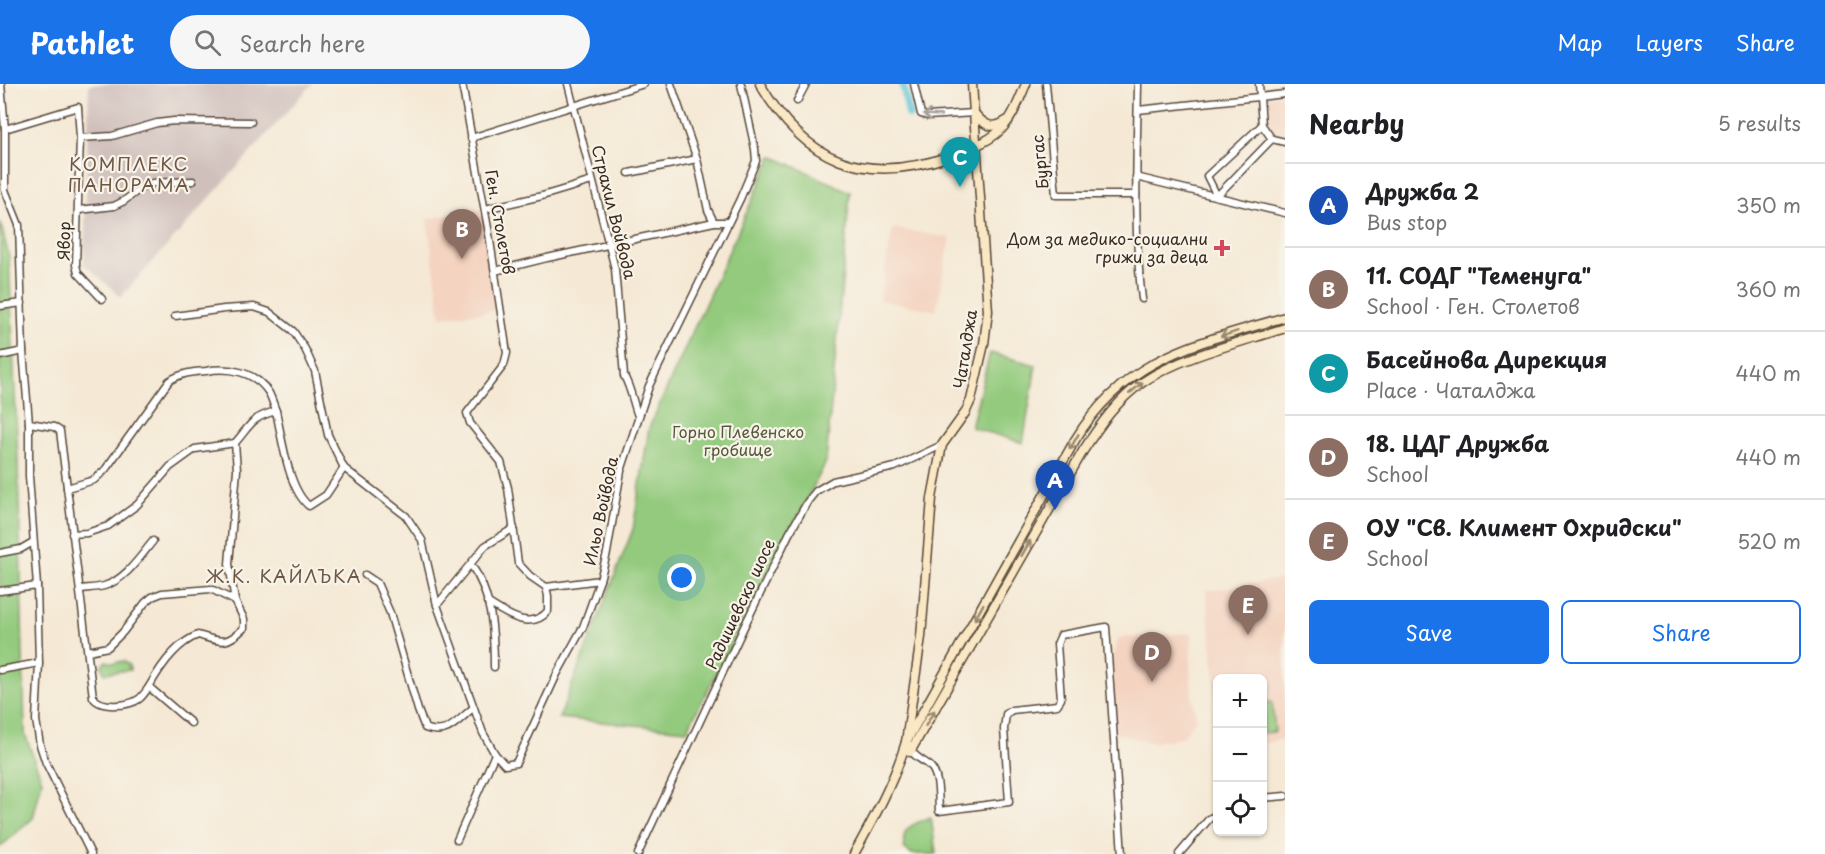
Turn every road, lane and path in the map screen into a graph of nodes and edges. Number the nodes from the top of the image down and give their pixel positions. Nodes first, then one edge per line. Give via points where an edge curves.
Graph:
1 (1, 84) edge
2 (462, 84) edge
3 (567, 84) edge
4 (644, 84) edge
5 (671, 84) edge
6 (741, 84) edge
7 (760, 84) edge
8 (806, 84) edge
9 (914, 84) edge
10 (972, 84) edge
11 (1026, 84) edge
12 (1046, 84) edge
13 (1138, 84) edge
14 (1259, 84) edge
15 (1285, 94) edge
16 (1260, 97) junction
17 (797, 101) dead end
18 (574, 106) junction
19 (1138, 110) junction
20 (974, 113) junction
21 (1011, 117) junction
22 (251, 122) dead end
23 (1262, 125) junction
24 (4, 129) junction
25 (80, 138) junction
26 (471, 138) junction
27 (1272, 139) junction
28 (1285, 142) edge
29 (976, 145) junction
30 (697, 159) junction
31 (629, 173) dead end
32 (1136, 177) junction
33 (193, 181) dead end
34 (592, 182) junction
35 (1136, 195) junction
36 (1217, 196) junction
37 (485, 209) junction
38 (79, 210) junction
39 (1285, 213) edge
40 (714, 222) junction
41 (728, 222) junction
42 (610, 244) junction
43 (495, 271) junction
44 (102, 299) dead end
45 (1142, 299) dead end
46 (22, 303) junction
47 (0, 306) edge
48 (175, 316) dead end
49 (1285, 317) edge
50 (1285, 328) edge
51 (23, 351) junction
52 (0, 356) edge
53 (276, 411) junction
54 (638, 417) junction
55 (29, 423) junction
56 (235, 443) junction
57 (942, 445) junction
58 (344, 468) junction
59 (67, 488) junction
60 (514, 528) junction
61 (72, 534) junction
62 (33, 542) junction
63 (153, 542) dead end
64 (0, 553) edge
65 (471, 565) junction
66 (365, 575) dead end
67 (600, 580) junction
68 (37, 586) junction
69 (546, 586) junction
70 (80, 589) junction
71 (0, 591) edge
72 (235, 601) junction
73 (487, 602) junction
74 (438, 605) junction
75 (88, 651) junction
76 (39, 663) junction
77 (494, 667) dead end
78 (0, 670) edge
79 (149, 687) junction
80 (473, 708) junction
81 (190, 723) dead end
82 (908, 746) junction
83 (495, 754) junction
84 (1285, 796) edge
85 (1267, 798) edge
86 (1213, 817) edge
87 (457, 840) dead end
88 (91, 854) edge
89 (638, 854) edge
90 (854, 854) edge
91 (1122, 854) edge
92 (1179, 854) edge

1 - 24 street
2 - 26 street, Ген. Столетов
3 - 18 street, Страхил Войвода
4 - 18 street
5 - 30 street
6 - 41 street, Ильо Войвода via 756,162
7 - 29 street via 799,135 844,163 882,169 908,167
8 - 17 street
20 -> 9 street via 921,114
10 - 20 street, Чаталджа
11 - 21 street
12 - 35 street, Бургас via 1056,195
13 - 19 street
14 - 16 street
15 - 16 street
16 - 19 street
16 - 23 street
18 - 26 street
18 - 34 street, Страхил Войвода
19 - 32 street
20 - 21 street via 982,123 992,126
20 - 29 street, Чаталджа
21 - 29 street via 1000,130
22 - 25 street via 174,121 112,136
23 - 27 street
23 - 36 street via 1207,176
24 - 25 street, Явор via 78,106
24 - 46 street via 5,190 20,225
25 - 38 street, Явор
26 - 37 street, Ген. Столетов
27 - 28 street
27 - 36 street
29 - 57 street, Чаталджа via 988,312 971,400
30 - 31 street
30 - 40 street
32 - 35 street
32 - 36 street
33 - 38 street via 153,183 114,206
34 - 37 street
34 - 42 street, Страхил Войвода
35 - 45 street
36 - 39 street
37 - 43 street, Ген. Столетов
38 - 44 street, Явор via 78,273
40 - 41 street
40 - 42 street
41 - 54 street, Ильо Войвода via 648,386
42 - 43 street
42 - 54 street, Страхил Войвода via 618,288 624,376
43 - 60 street, Ген. Столетов via 507,353 504,365 467,413 470,423 501,462
46 - 47 street
46 - 51 street
48 - 58 street via 254,307 269,312 292,332 315,371 328,435
49 -> 82 street via 1161,358 1127,379 1099,405 1075,440
82 -> 50 street via 1083,451 1124,398 1162,370
51 - 52 street
51 - 55 street
53 - 56 street via 250,423
53 - 58 street via 291,472 301,499 309,506 326,495
53 - 59 street via 269,393 237,370 179,374 169,381 105,470 94,480
54 - 67 street, Ильо Войвода via 621,471
55 - 59 street via 60,431
55 - 62 street
56 - 61 street via 195,449 170,467 137,506 108,526
56 - 72 street via 237,470 229,564
57 - 82 street, Чаталджа via 932,498
57 - 89 street, Радишевско шосе via 895,467 833,481 807,501 742,629
58 - 74 street via 406,516 422,540
59 - 61 street
60 - 65 street via 485,546
60 - 69 street via 518,563
61 - 70 street
62 - 64 street
62 - 68 street
63 - 70 street via 116,580
65 - 73 street
65 - 74 street
66 - 80 street via 377,583 390,613 425,728 445,730
67 - 69 street
67 - 83 street, Ильо Войвода via 583,627 516,763 505,765
68 - 71 street
68 - 76 street
69 - 73 street via 548,611 534,621 514,619
70 - 75 street
72 - 75 street via 211,589 162,593 145,603 108,647
72 - 79 street via 244,628 222,643 198,635 188,639
73 - 77 street via 494,634
74 - 80 street
75 - 79 street via 96,702 141,701
76 - 78 street
76 - 88 street via 39,745
79 - 81 street
80 - 83 street
82 - 90 street
82 - 91 street via 934,773 939,811 1009,802 1006,714 1057,705 1060,635 1106,627
83 - 87 street
84 - 85 street
86 - 92 street

